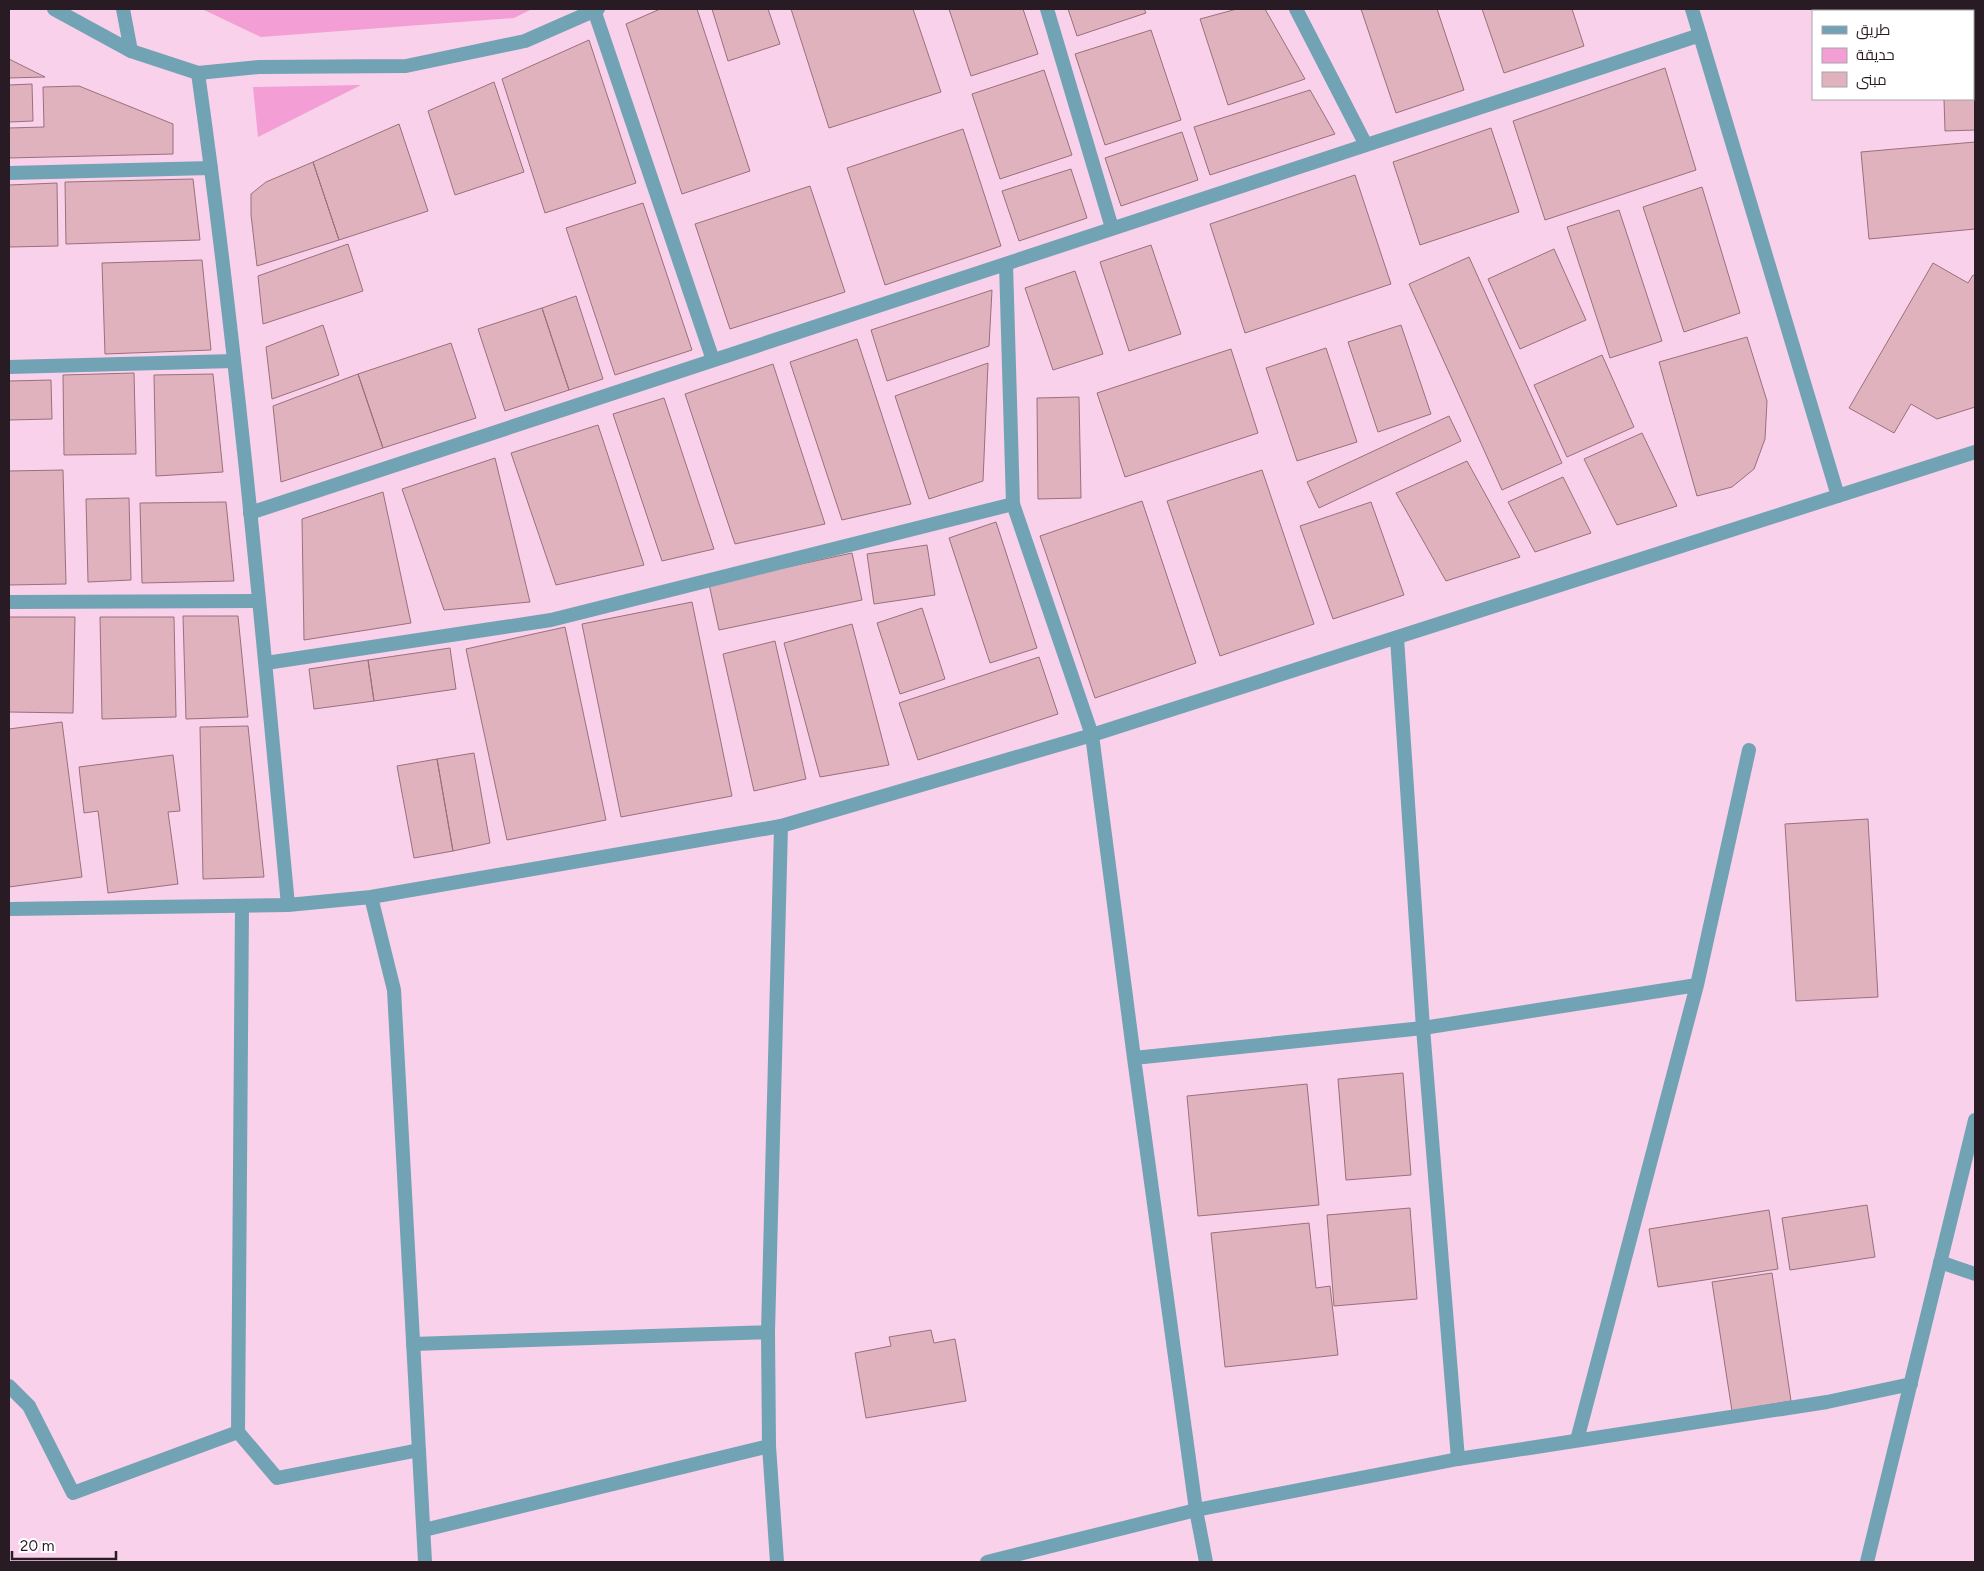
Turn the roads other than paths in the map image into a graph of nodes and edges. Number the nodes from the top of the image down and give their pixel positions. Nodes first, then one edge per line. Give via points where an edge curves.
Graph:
1 (54, 9) edge
2 (124, 9) edge
3 (1047, 9) edge
4 (1296, 9) edge
5 (1692, 9) edge
6 (596, 10) edge
7 (1700, 35) junction
8 (131, 51) junction
9 (198, 73) junction
10 (1366, 145) junction
11 (211, 168) junction
12 (9, 173) edge
13 (1112, 228) junction
14 (1006, 264) junction
15 (713, 360) junction
16 (234, 361) junction
17 (9, 366) edge
18 (1975, 452) edge
19 (1838, 496) junction
20 (1013, 504) junction
21 (250, 513) junction
22 (259, 601) junction
23 (9, 602) edge
24 (1397, 638) junction
25 (266, 663) junction
26 (1092, 735) junction
27 (1749, 750) dead end
28 (781, 826) junction
29 (371, 897) junction
30 (288, 905) junction
31 (242, 906) junction
32 (9, 910) edge
33 (1697, 985) junction
34 (1423, 1028) junction
35 (1134, 1058) junction
36 (1975, 1120) edge
37 (1940, 1262) junction
38 (1975, 1274) edge
39 (768, 1332) junction
40 (413, 1344) junction
41 (1911, 1384) junction
42 (9, 1386) edge
43 (238, 1432) junction
44 (1577, 1440) junction
45 (769, 1446) junction
46 (419, 1450) junction
47 (1458, 1459) junction
48 (1196, 1510) junction
49 (424, 1530) junction
50 (425, 1562) edge
51 (778, 1562) edge
52 (987, 1562) edge
53 (1206, 1562) edge
54 (1867, 1562) edge

1 - 8 street
2 - 8 street
3 - 13 street
4 - 10 street
5 - 7 street
6 - 9 street via 525,41 406,66 259,68
6 - 15 street
7 - 10 street
7 - 19 street
8 - 9 street
9 - 11 street
10 - 13 street
11 - 12 street
11 - 16 street
13 - 14 street
14 - 15 street
14 - 20 street
15 - 21 street
16 - 17 street
16 - 21 street
18 - 19 street
19 - 24 street
20 - 25 street via 551,620
20 - 26 street
21 - 22 street
22 - 23 street
22 - 25 street
24 - 26 street
24 - 34 street
25 - 30 street
26 - 28 street
26 - 35 street
27 - 33 street
28 - 29 street
28 - 39 street
29 - 30 street
29 - 40 street via 394,990
30 - 31 street
31 - 32 street
31 - 43 street
33 - 34 street
33 - 44 street
34 - 35 street
34 - 47 street
35 - 48 street
36 - 37 street
37 - 38 street
37 - 41 street
39 - 40 street
39 - 45 street
40 - 46 street
41 - 44 street via 1827,1402
41 - 54 street
42 - 43 street via 29,1406 74,1493
43 - 46 street via 277,1478
44 - 47 street
45 - 49 street
45 - 51 street
46 - 49 street
47 - 48 street
48 - 52 street
48 - 53 street
49 - 50 street

